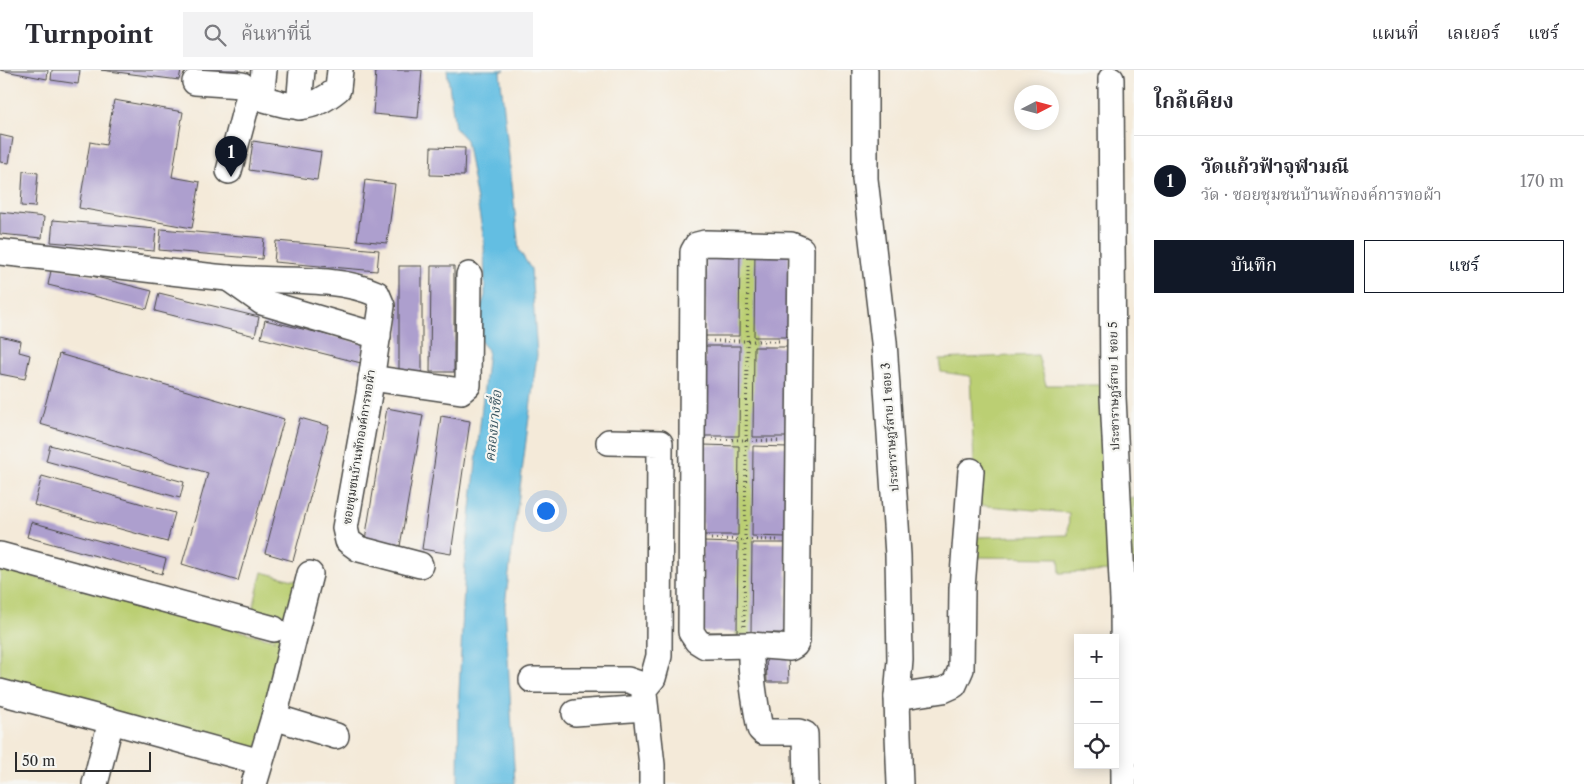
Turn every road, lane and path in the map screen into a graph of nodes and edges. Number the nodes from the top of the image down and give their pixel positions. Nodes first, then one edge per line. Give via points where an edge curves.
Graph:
1 (264, 70) edge
2 (302, 70) edge
3 (340, 70) edge
4 (866, 70) edge
5 (1111, 79) dead end
6 (195, 82) dead end
7 (249, 86) edge
8 (299, 107) junction
9 (229, 171) dead end
10 (748, 244) junction
11 (0, 252) edge
12 (469, 275) dead end
13 (228, 278) junction
14 (378, 336) junction
15 (693, 341) junction
16 (747, 341) junction
17 (800, 342) junction
18 (371, 378) junction
19 (692, 439) junction
20 (746, 440) junction
21 (799, 441) junction
22 (609, 442) dead end
23 (971, 471) dead end
24 (692, 539) junction
25 (745, 539) junction
26 (798, 540) junction
27 (0, 555) edge
28 (420, 565) dead end
29 (310, 574) dead end
30 (274, 629) dead end
31 (748, 645) junction
32 (532, 680) dead end
33 (0, 692) edge
34 (897, 697) junction
35 (644, 699) junction
36 (575, 713) dead end
37 (274, 717) junction
38 (111, 721) junction
39 (336, 736) dead end
40 (253, 768) edge
41 (95, 784) edge
42 (237, 784) edge
43 (652, 784) edge
44 (806, 784) edge
45 (900, 784) edge
46 (1124, 784) edge

1 - 7 street
2 - 8 street
3 - 8 street via 338,89 316,105
4 - 34 street, ประชาราษฎร์สาย 1 ซอย 3 via 866,188 884,342 898,555 900,660
5 - 46 street, ประชาราษฎร์สาย 1 ซอย 5 via 1113,397 1123,600
6 - 7 street
7 - 8 street
7 - 9 street
10 - 15 street via 697,244 693,252
10 - 16 path
10 - 17 street via 791,245 801,249
11 - 13 street, ซอยชุมชนบ้านพักองค์การทอผ้า
12 - 18 street via 468,385 461,390
13 - 14 street, ซอยชุมชนบ้านพักองค์การทอผ้า via 262,302
13 - 14 street, ซอยชุมชนบ้านพักองค์การทอผ้า via 364,288 377,294 382,306
14 - 18 street, ซอยชุมชนบ้านพักองค์การทอผ้า
15 - 16 path
15 - 19 street
16 - 17 path
16 - 20 path
17 - 21 street
18 - 28 street, ซอยชุมชนบ้านพักองค์การทอผ้า via 345,528 348,541 359,549
19 - 20 path
19 - 24 street
20 - 21 path
20 - 25 path
21 - 26 street
22 - 35 street via 660,443 659,656
23 - 34 street via 962,588 961,669 954,685 944,690
24 - 25 path
24 - 31 street via 691,632 705,646
25 - 26 path
25 - 31 path
26 - 31 street via 796,645 790,648
27 - 30 street
29 - 37 street
31 - 44 street via 760,729 763,732 805,734
32 - 35 street via 628,680 643,685
33 - 38 street
34 - 45 street, ประชาราษฎร์สาย 1 ซอย 3
35 - 36 street
35 - 43 street
37 - 39 street
37 - 40 street
38 - 40 street
38 - 41 street
40 - 42 street

